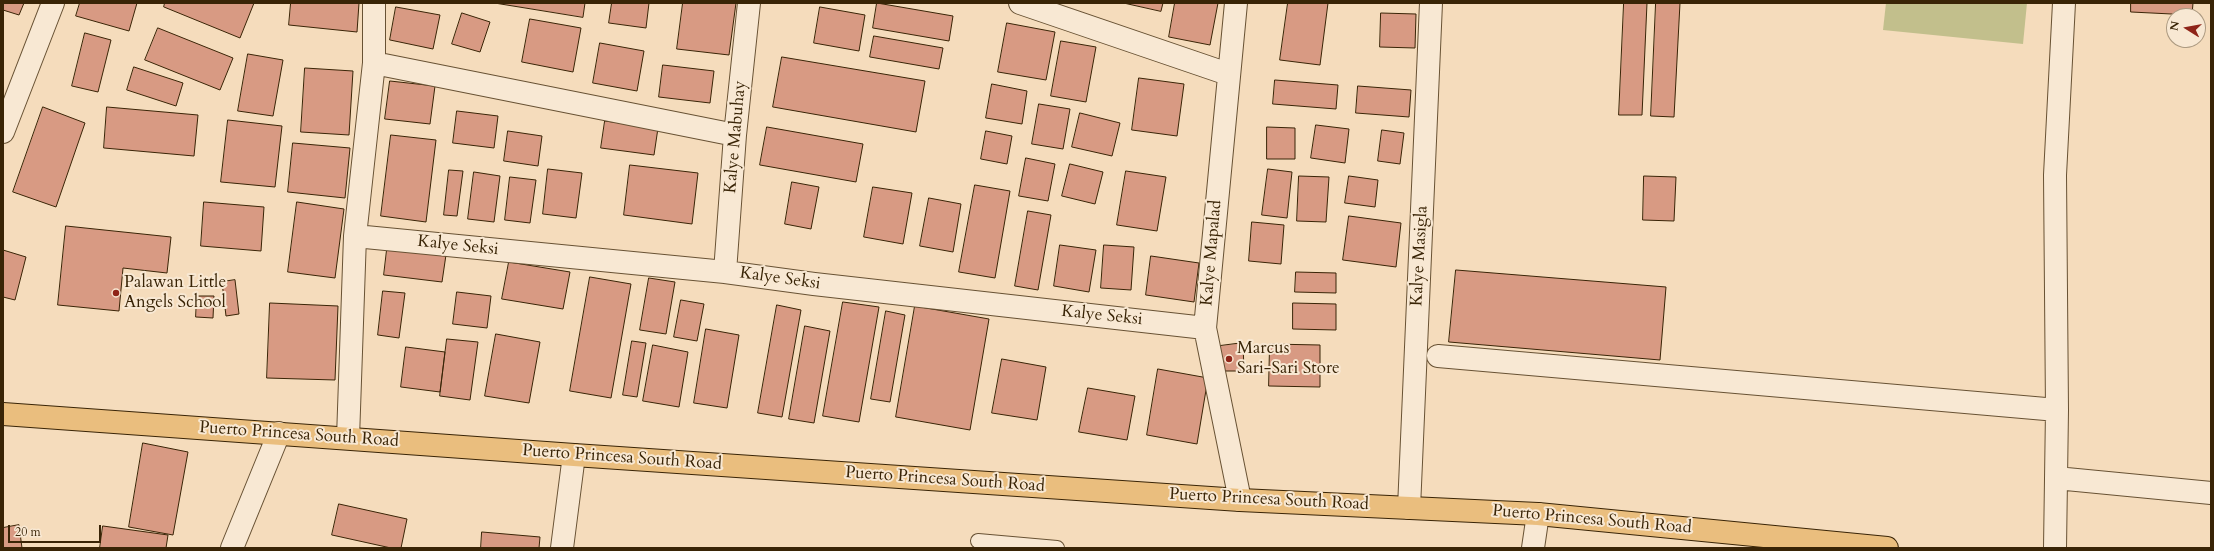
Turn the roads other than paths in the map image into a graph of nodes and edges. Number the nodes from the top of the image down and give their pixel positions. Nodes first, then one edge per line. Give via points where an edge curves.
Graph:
1 (53, 3) edge
2 (374, 3) edge
3 (749, 3) edge
4 (1020, 3) edge
5 (1236, 3) edge
6 (1431, 3) edge
7 (2064, 3) edge
8 (374, 63) junction
9 (1228, 74) junction
10 (3, 132) edge
11 (735, 135) junction
12 (355, 236) junction
13 (725, 272) junction
14 (1205, 328) junction
15 (1438, 356) dead end
16 (2057, 410) junction
17 (3, 414) edge
18 (279, 433) junction
19 (348, 438) junction
20 (574, 455) junction
21 (2056, 478) junction
22 (2211, 492) edge
23 (1240, 500) junction
24 (1409, 508) junction
25 (1538, 514) junction
26 (978, 541) dead end
27 (1755, 541) edge
28 (232, 548) edge
29 (562, 548) edge
30 (1057, 548) edge
31 (1533, 548) edge
32 (1887, 548) edge
33 (2055, 548) edge

1 - 10 street
2 - 8 street
3 - 11 street, Kalye Mabuhay
4 - 9 street
5 - 9 street, Kalye Mapalad
6 - 24 street, Kalye Masigla
7 - 16 street via 2055,175
8 - 11 street
8 - 12 street
9 - 14 street, Kalye Mapalad
11 - 13 street, Kalye Mabuhay
12 - 13 street, Kalye Seksi
12 - 19 street
13 - 14 street, Kalye Seksi
14 - 23 street, Kalye Mapalad
15 - 16 street
16 - 21 street
17 - 18 main road, Puerto Princesa South Road
18 - 19 main road, Puerto Princesa South Road
18 - 28 street
19 - 20 main road, Puerto Princesa South Road
20 - 23 main road, Puerto Princesa South Road
20 - 29 street
21 - 22 street
21 - 33 street
23 - 24 main road, Puerto Princesa South Road
24 - 25 main road, Puerto Princesa South Road
25 - 27 main road, Puerto Princesa South Road
25 - 31 street
26 - 30 lane
27 - 32 main road, Puerto Princesa South Road

